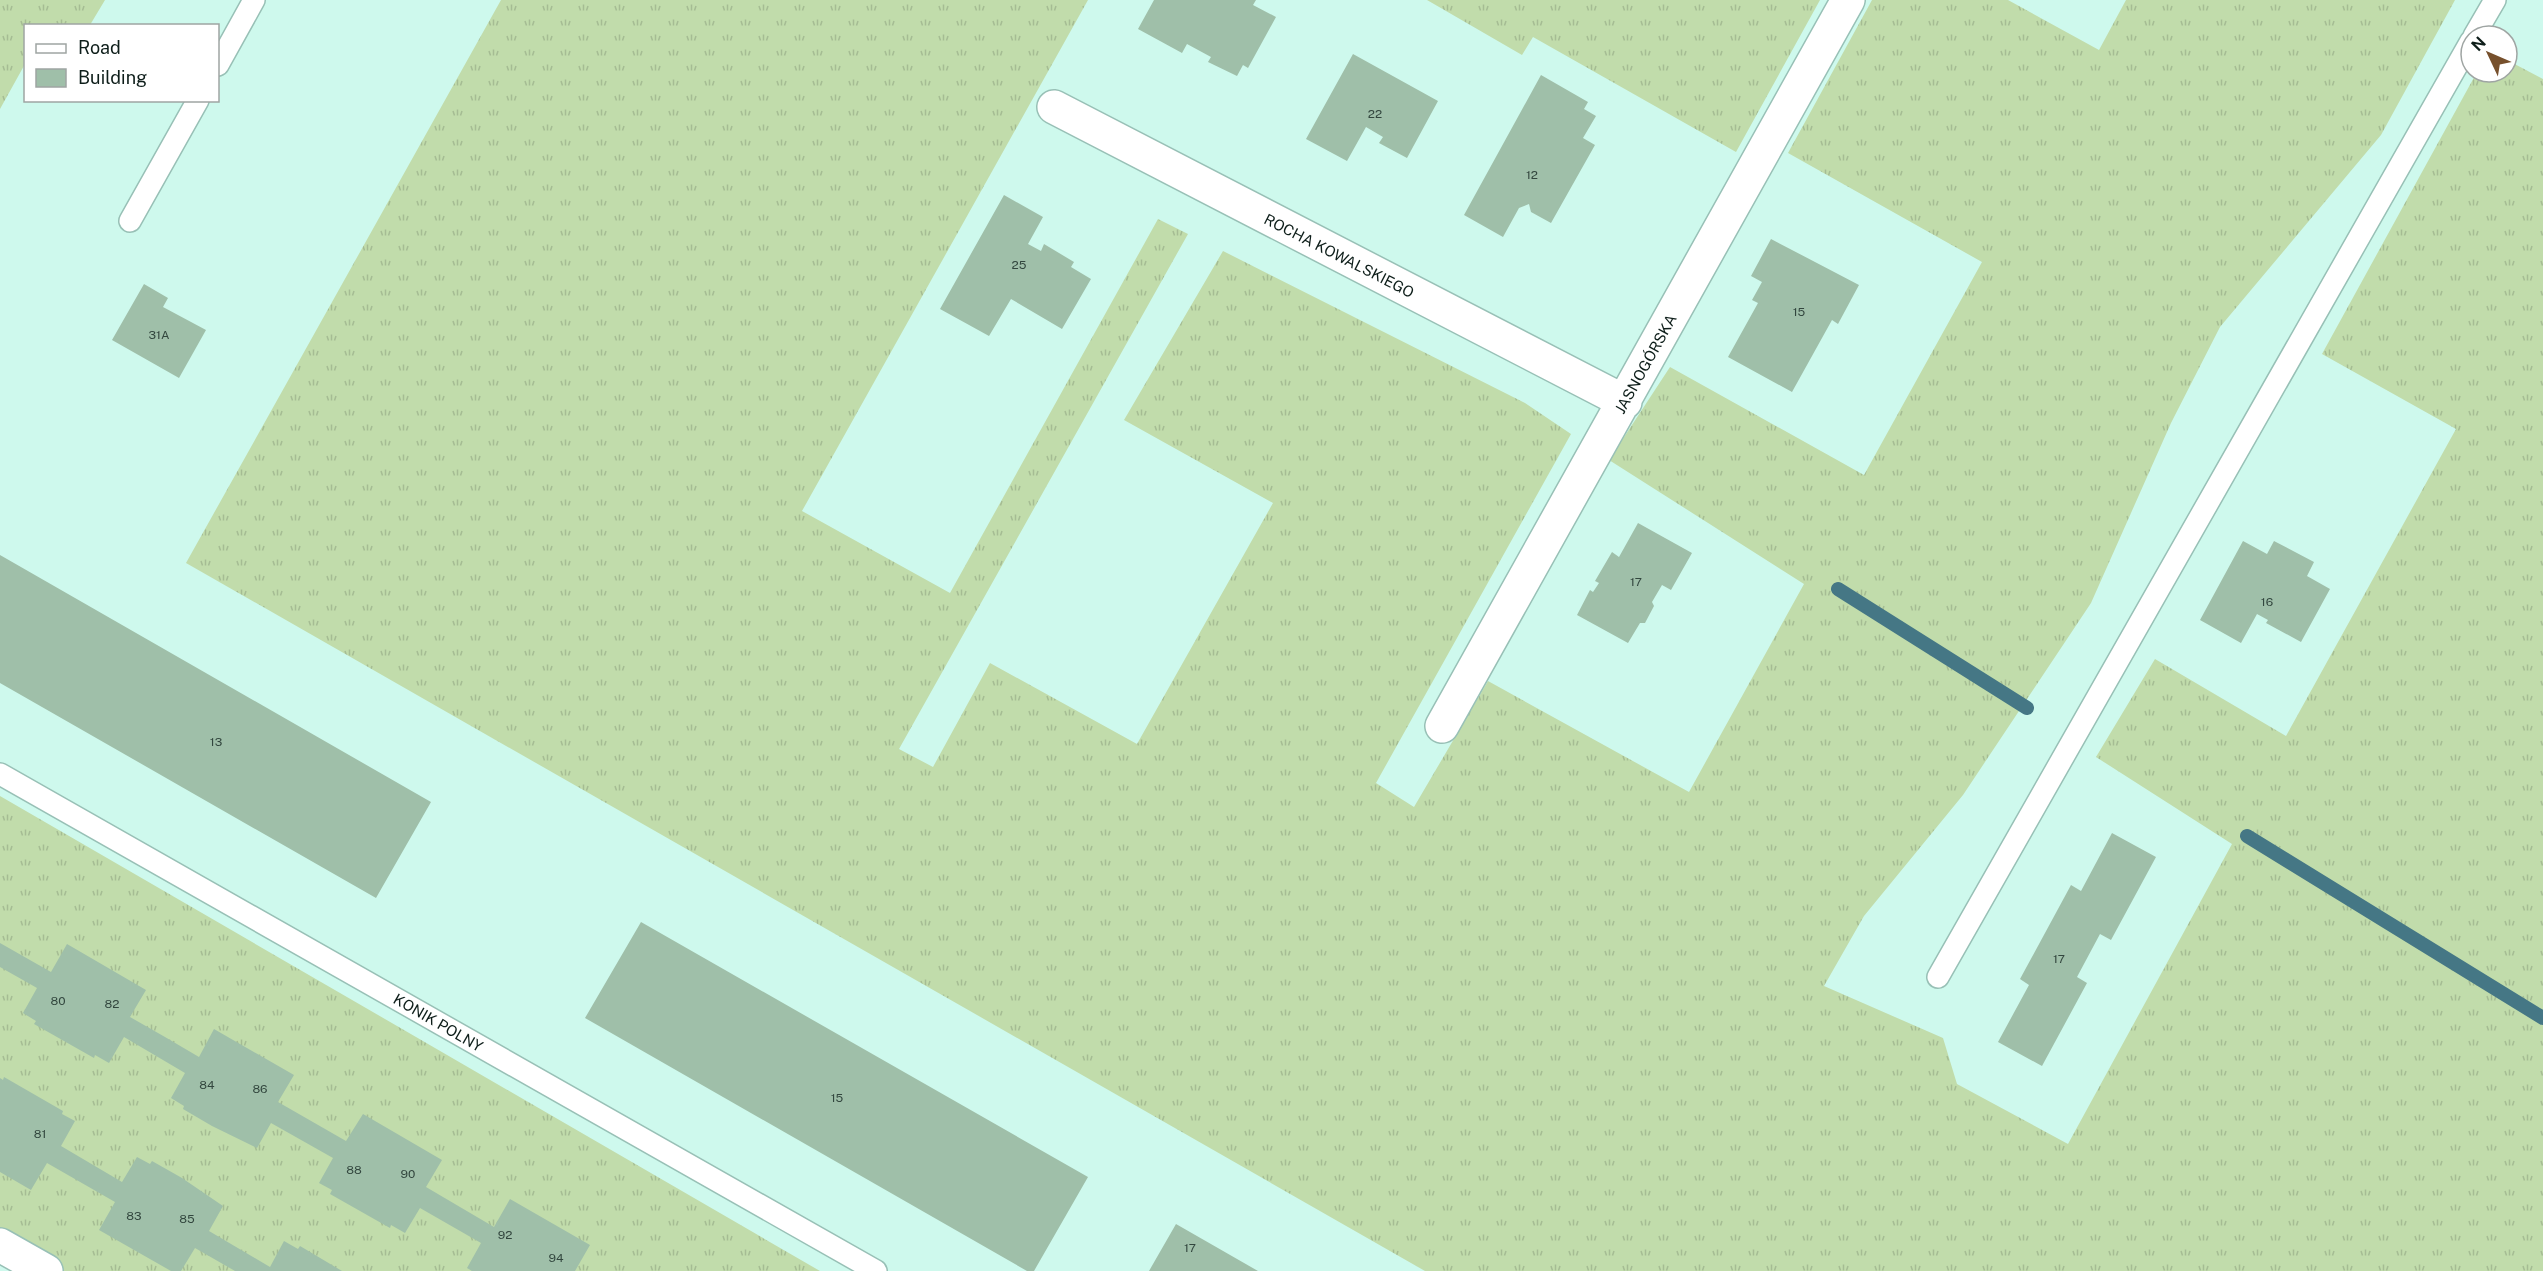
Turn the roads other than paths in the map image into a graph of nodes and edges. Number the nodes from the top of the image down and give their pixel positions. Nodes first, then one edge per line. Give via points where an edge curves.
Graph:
1 (254, 0) edge
2 (1848, 0) edge
3 (2494, 0) edge
4 (2481, 24) edge
5 (2459, 62) edge
6 (219, 63) edge
7 (197, 102) edge
8 (1054, 107) dead end
9 (130, 221) dead end
10 (1625, 402) junction
11 (1442, 726) dead end
12 (0, 774) edge
13 (1938, 977) dead end
14 (0, 1245) edge
15 (46, 1271) edge
16 (876, 1271) edge

1 - 6 lane
2 - 10 street, JASNOGÓRSKA
3 - 4 lane
5 - 13 lane
7 - 9 lane
8 - 10 street, ROCHA KOWALSKIEGO
10 - 11 street, JASNOGÓRSKA
12 - 16 lane, KONIK POLNY
14 - 15 street

